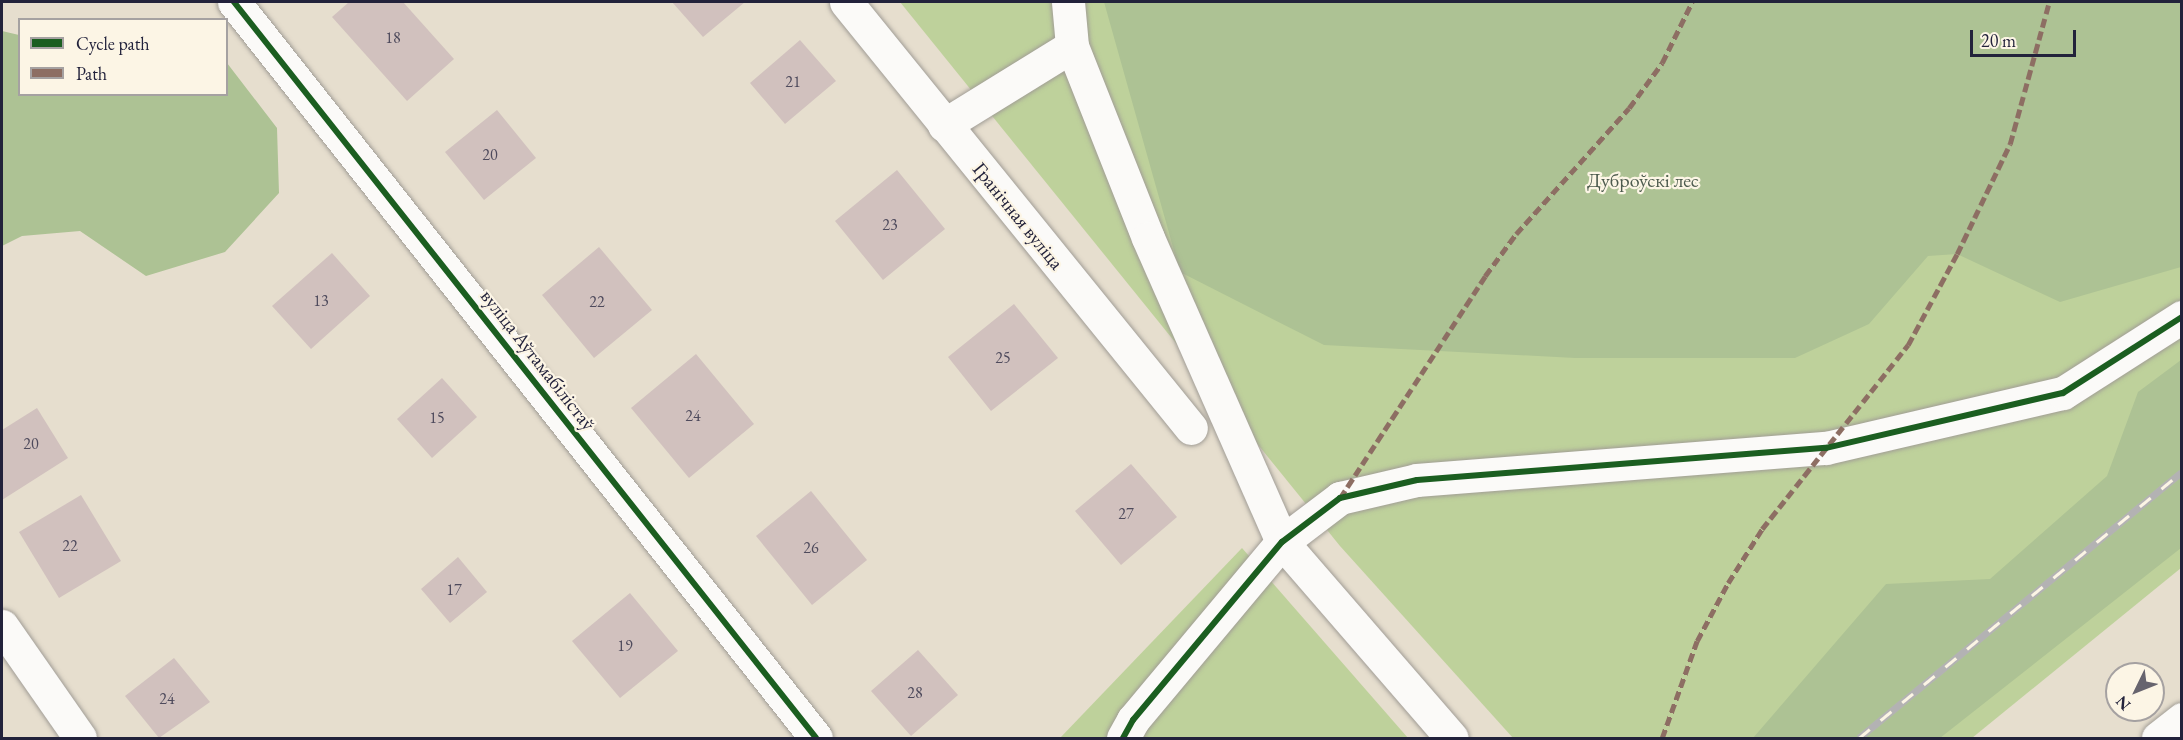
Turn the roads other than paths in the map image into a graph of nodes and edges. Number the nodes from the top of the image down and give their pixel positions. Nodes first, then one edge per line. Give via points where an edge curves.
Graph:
1 (234, 2) edge
2 (846, 2) edge
3 (1068, 2) edge
4 (1072, 46) junction
5 (944, 125) junction
6 (2181, 317) edge
7 (1191, 428) dead end
8 (1282, 542) junction
9 (2, 626) edge
10 (2181, 719) edge
11 (80, 738) edge
12 (816, 738) edge
13 (1124, 738) edge
14 (1452, 738) edge
15 (2158, 738) edge

1 - 12 street, вуліца Аўтамабілістаў
2 - 5 street, Гранічная вуліца
3 - 4 street
4 - 5 street
4 - 8 street via 1148,238
5 - 7 street, Гранічная вуліца
6 - 8 street via 2063,393 1826,448 1417,480 1340,498
8 - 13 street via 1133,720
8 - 14 street
9 - 11 street
10 - 15 street

